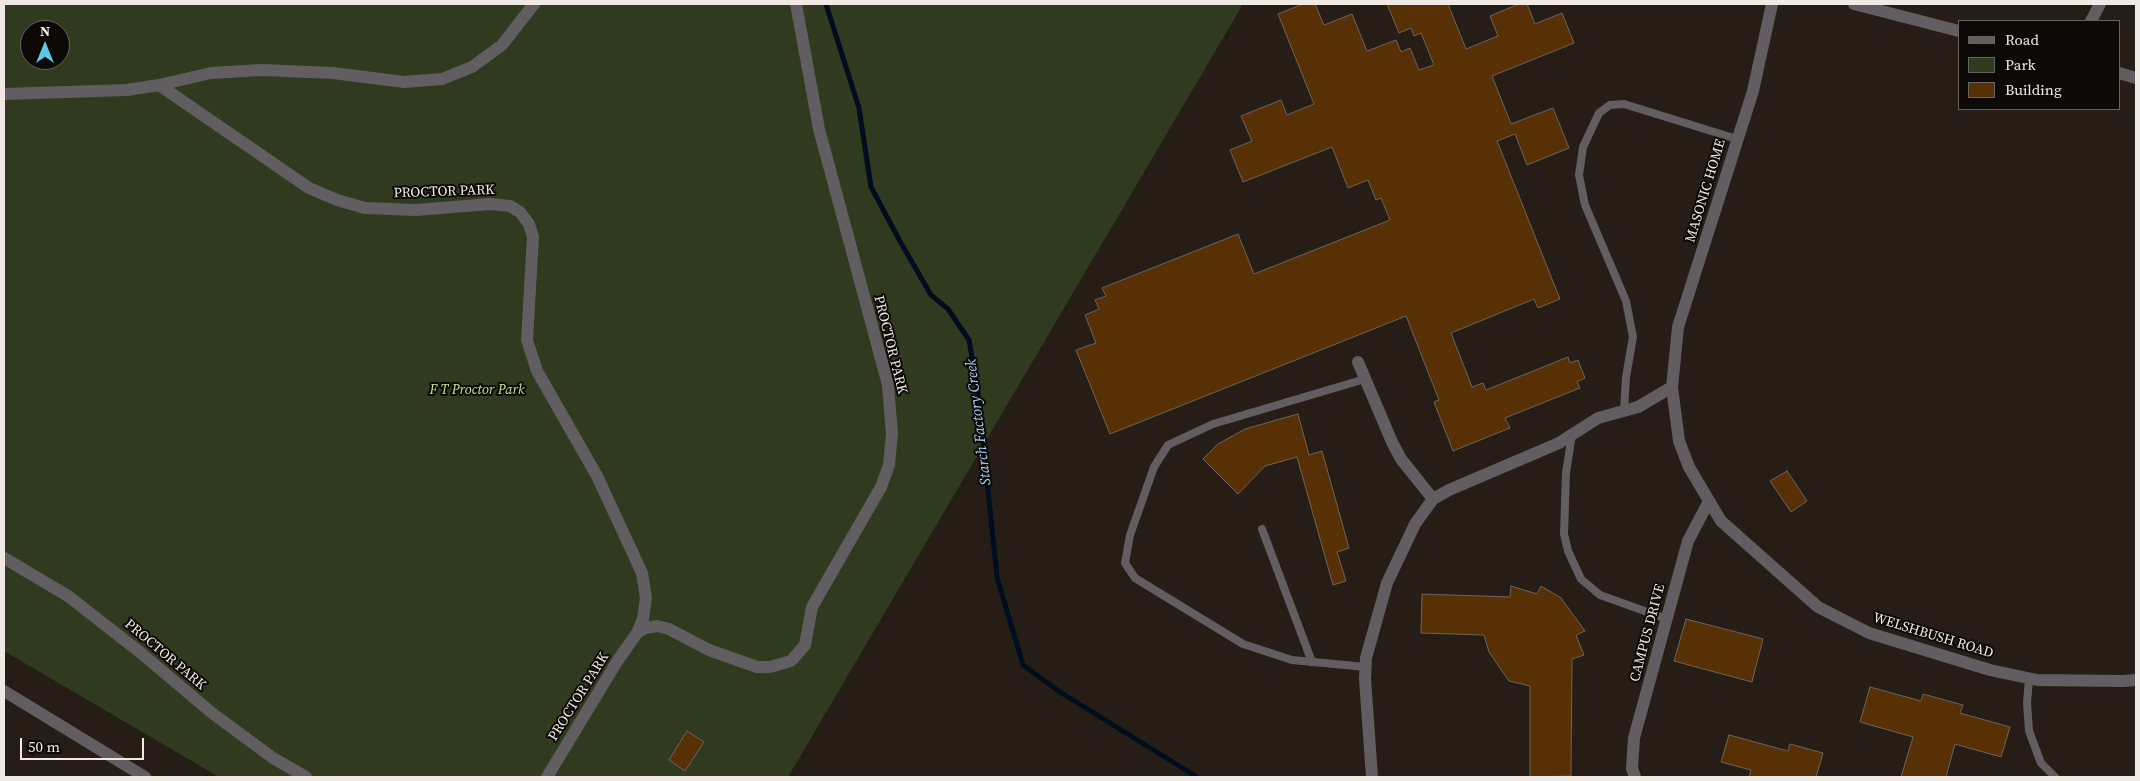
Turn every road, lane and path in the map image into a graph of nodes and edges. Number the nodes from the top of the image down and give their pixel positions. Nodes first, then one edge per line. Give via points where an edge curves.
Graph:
1 (534, 4) edge
2 (796, 4) edge
3 (1772, 4) edge
4 (1854, 4) edge
5 (2100, 4) edge
6 (2091, 20) edge
7 (1958, 31) edge
8 (2120, 73) edge
9 (2136, 78) edge
10 (158, 86) junction
11 (4, 94) edge
12 (1737, 139) junction
13 (1358, 362) dead end
14 (1365, 379) junction
15 (1672, 387) junction
16 (1624, 410) junction
17 (1572, 434) junction
18 (1433, 499) junction
19 (1709, 501) junction
20 (1262, 529) dead end
21 (4, 558) edge
22 (1667, 619) junction
23 (638, 633) junction
24 (1312, 662) junction
25 (1366, 667) junction
26 (2028, 679) junction
27 (2136, 680) edge
28 (4, 691) edge
29 (145, 777) edge
30 (306, 777) edge
31 (547, 777) edge
32 (1372, 777) edge
33 (1635, 777) edge
34 (2055, 777) edge

1 - 10 street via 502,45 472,67 442,79 404,82 333,73 262,70 211,73
2 - 23 street, PROCTOR PARK via 819,129 888,385 892,434 889,465 881,488 812,608 805,645 791,661 757,667 709,650 669,628 651,627
3 - 12 street, MASONIC HOME via 1753,91
4 - 7 street
5 - 6 street
8 - 9 street
10 - 11 street
10 - 23 street, PROCTOR PARK via 310,188 337,200 365,208 416,210 490,204 510,206 520,212 533,237 528,340 537,371 597,476 642,573 646,598
12 - 15 street, MASONIC HOME via 1678,327
12 - 16 lane via 1624,104 1610,105 1599,113 1582,147 1579,175 1584,205 1626,301 1633,337
13 - 14 street
14 - 18 street via 1401,459
14 - 24 lane via 1213,424 1168,445 1154,468 1130,535 1125,563 1135,578 1243,644 1292,660
15 - 16 street via 1638,407
15 - 19 street, MASONIC HOME via 1679,441 1689,467
16 - 17 street via 1598,418
17 - 18 street via 1559,443
17 - 22 lane via 1566,473 1564,534 1581,579 1600,595
18 - 25 street via 1415,524 1387,583
19 - 22 street, CAMPUS DRIVE via 1688,541
19 - 26 street, WELSHBUSH ROAD via 1721,521 1818,607 1869,634
20 - 24 lane
21 - 30 street, PROCTOR PARK via 68,596 212,713 273,758
22 - 33 street, CAMPUS DRIVE via 1634,738 1632,768
23 - 31 street, PROCTOR PARK
24 - 25 lane
25 - 32 street
26 - 27 street, WELSHBUSH ROAD
26 - 34 lane via 2029,731 2041,763
28 - 29 street

